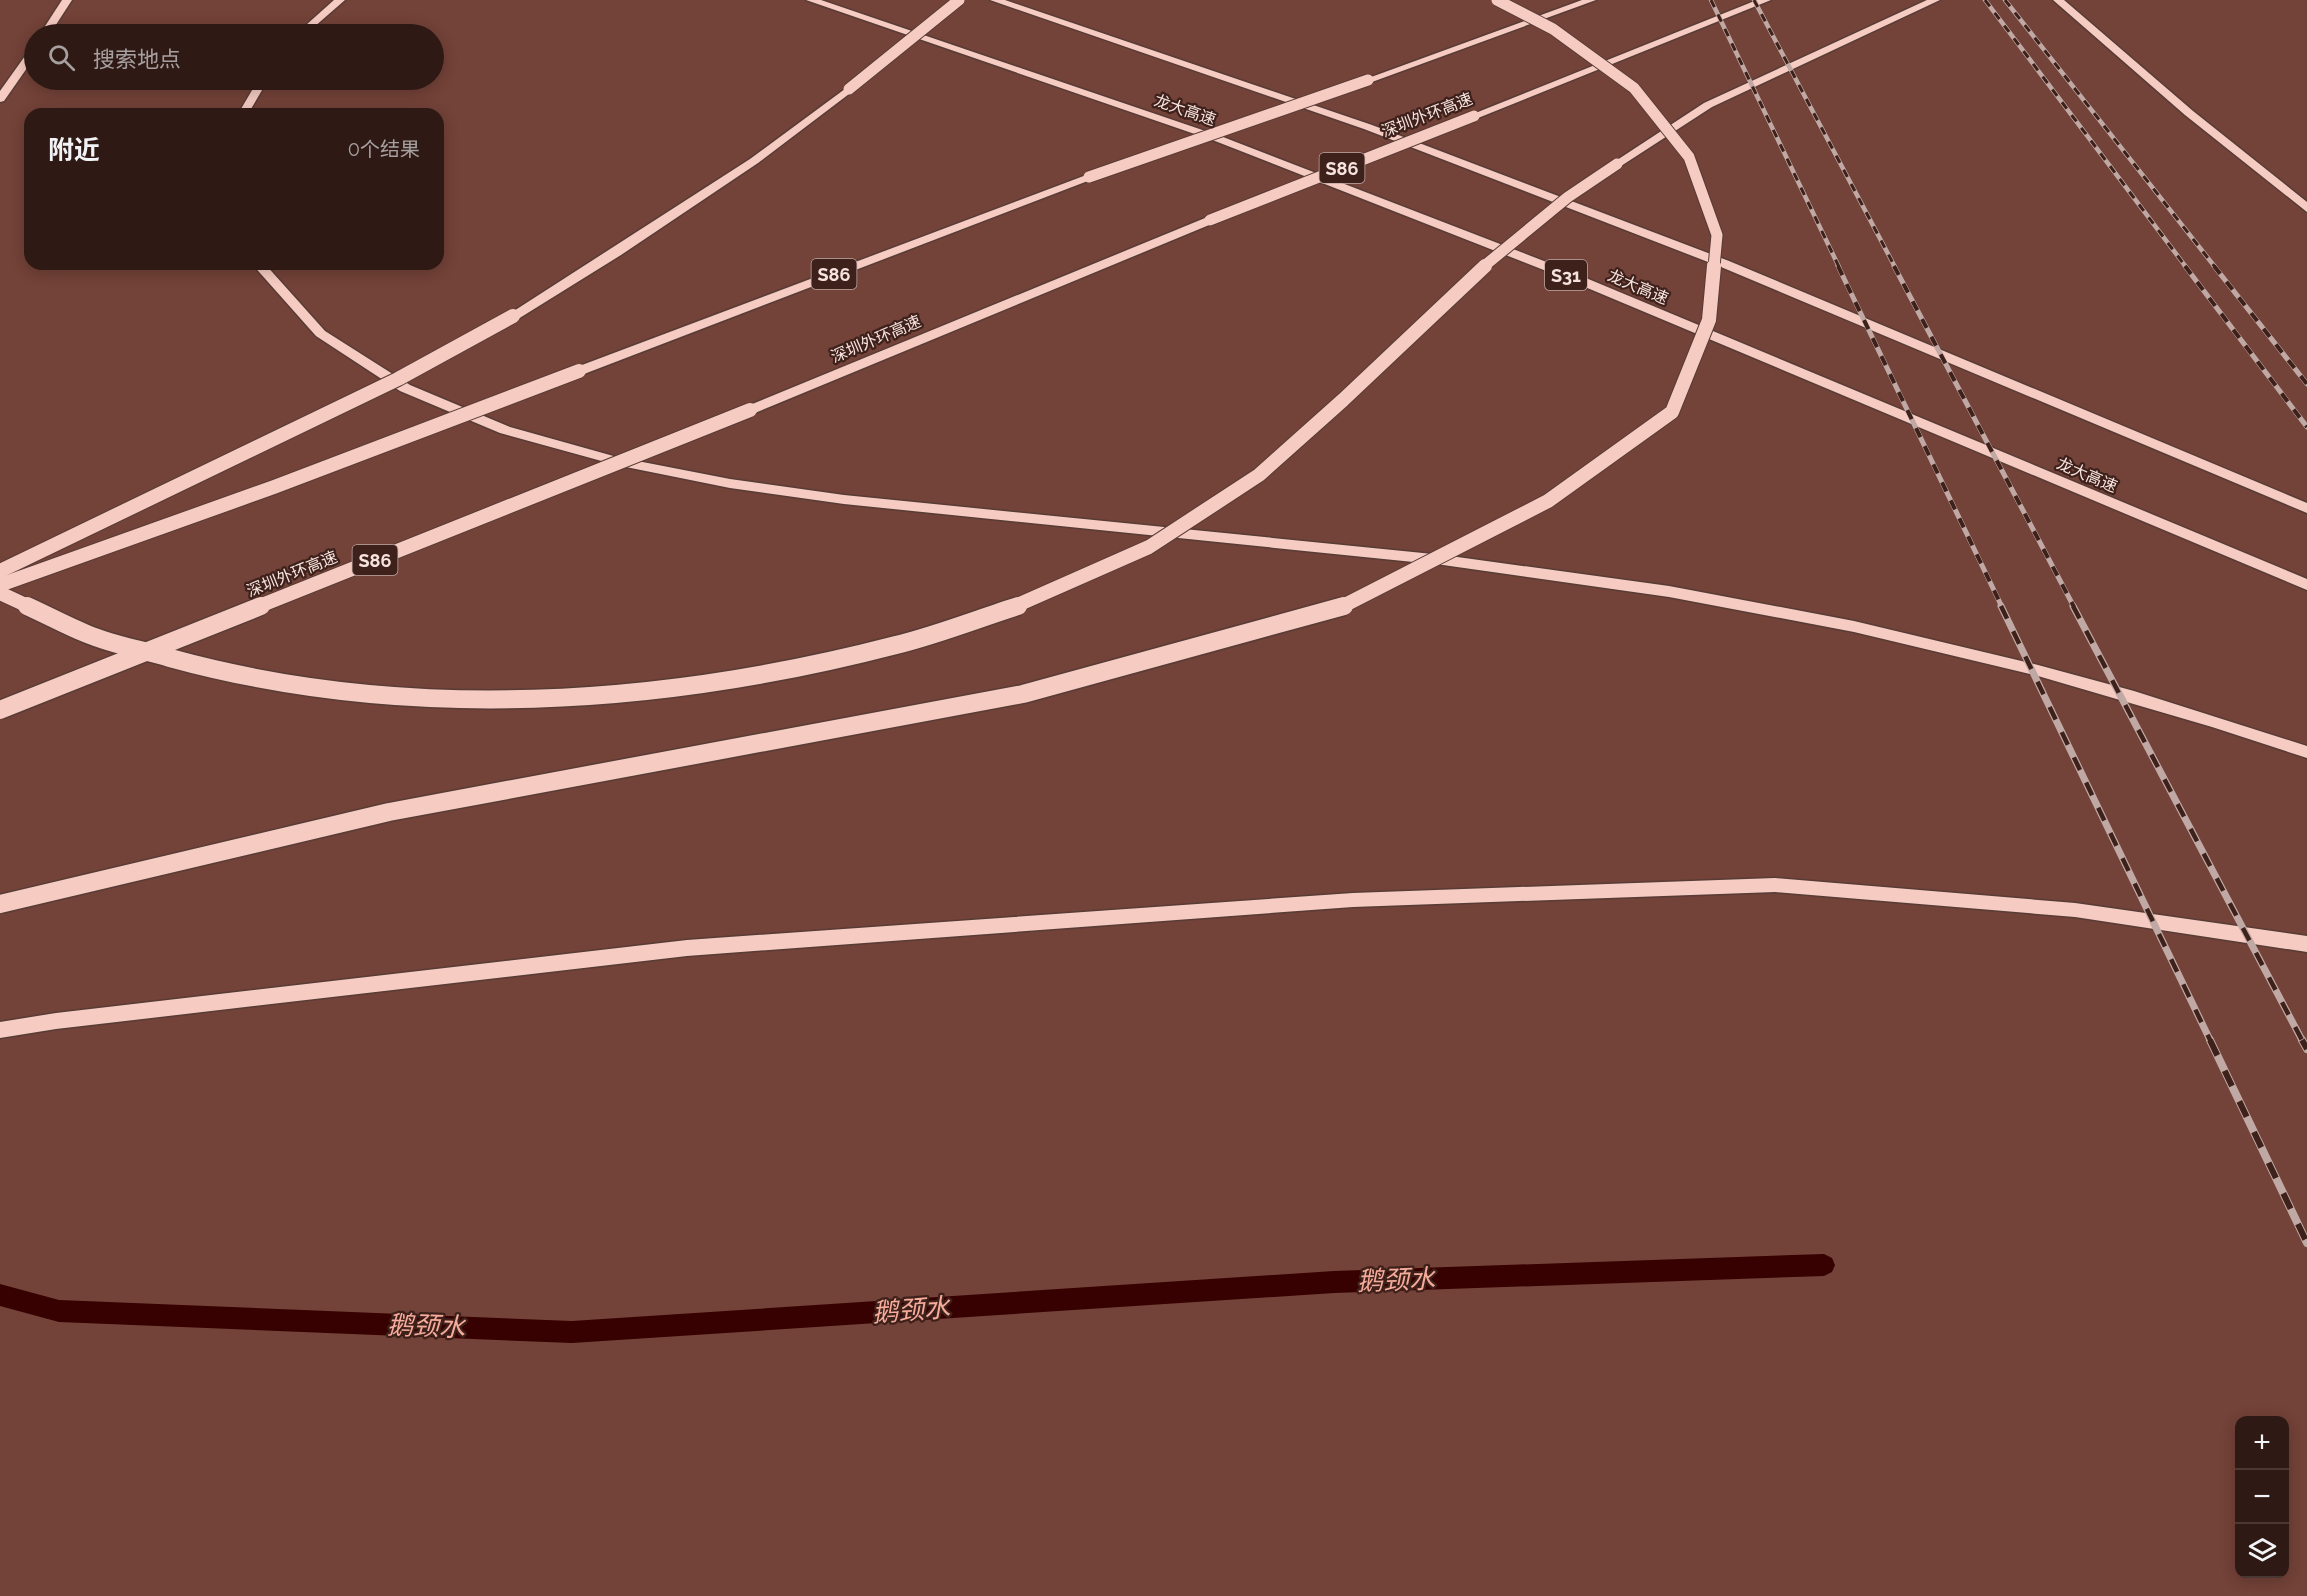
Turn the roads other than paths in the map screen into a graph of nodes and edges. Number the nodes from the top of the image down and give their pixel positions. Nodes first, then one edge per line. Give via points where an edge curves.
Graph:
1 (66, 0) edge
2 (340, 0) edge
3 (811, 0) edge
4 (959, 0) edge
5 (995, 0) edge
6 (1497, 0) edge
7 (1591, 0) edge
8 (1766, 0) edge
9 (1935, 0) edge
10 (2058, 0) edge
11 (51, 24) edge
12 (312, 24) edge
13 (24, 65) edge
14 (257, 90) edge
15 (0, 99) edge
16 (247, 108) edge
17 (2307, 208) edge
18 (262, 270) edge
19 (2307, 508) edge
20 (0, 571) edge
21 (0, 585) edge
22 (2307, 585) edge
23 (0, 593) edge
24 (0, 711) edge
25 (2307, 752) edge
26 (0, 904) edge
27 (2307, 944) edge
28 (0, 1030) edge

1 - 11 highway
2 - 12 highway
3 - 22 highway, 龙大高速 / S31 via 1252,152 1557,271
4 - 20 highway, bridge via 754,161 513,316 398,379
5 - 19 highway via 1368,127 1725,264
6 - 26 highway, bridge via 1553,29 1634,88 1689,157 1717,235 1708,320 1672,412 1548,501 1342,607 1023,694 389,812
7 - 21 highway, S86, bridge via 1089,177 273,487
8 - 24 highway, 深圳外环高速 / S86, bridge via 1210,220 750,410
9 - 23 highway, bridge via 1708,105 1568,197 1512,240 1259,475 1149,547 1023,604 898,645 767,674 637,692 498,701 348,693 215,670 100,638
10 - 17 highway
13 - 15 highway
14 - 16 highway
18 - 25 highway via 288,305 332,343 383,377 449,409 542,442 679,475 834,499 1314,546 1575,577 1727,602 2078,681
27 - 28 highway via 2075,910 1775,885 1353,900 687,948

